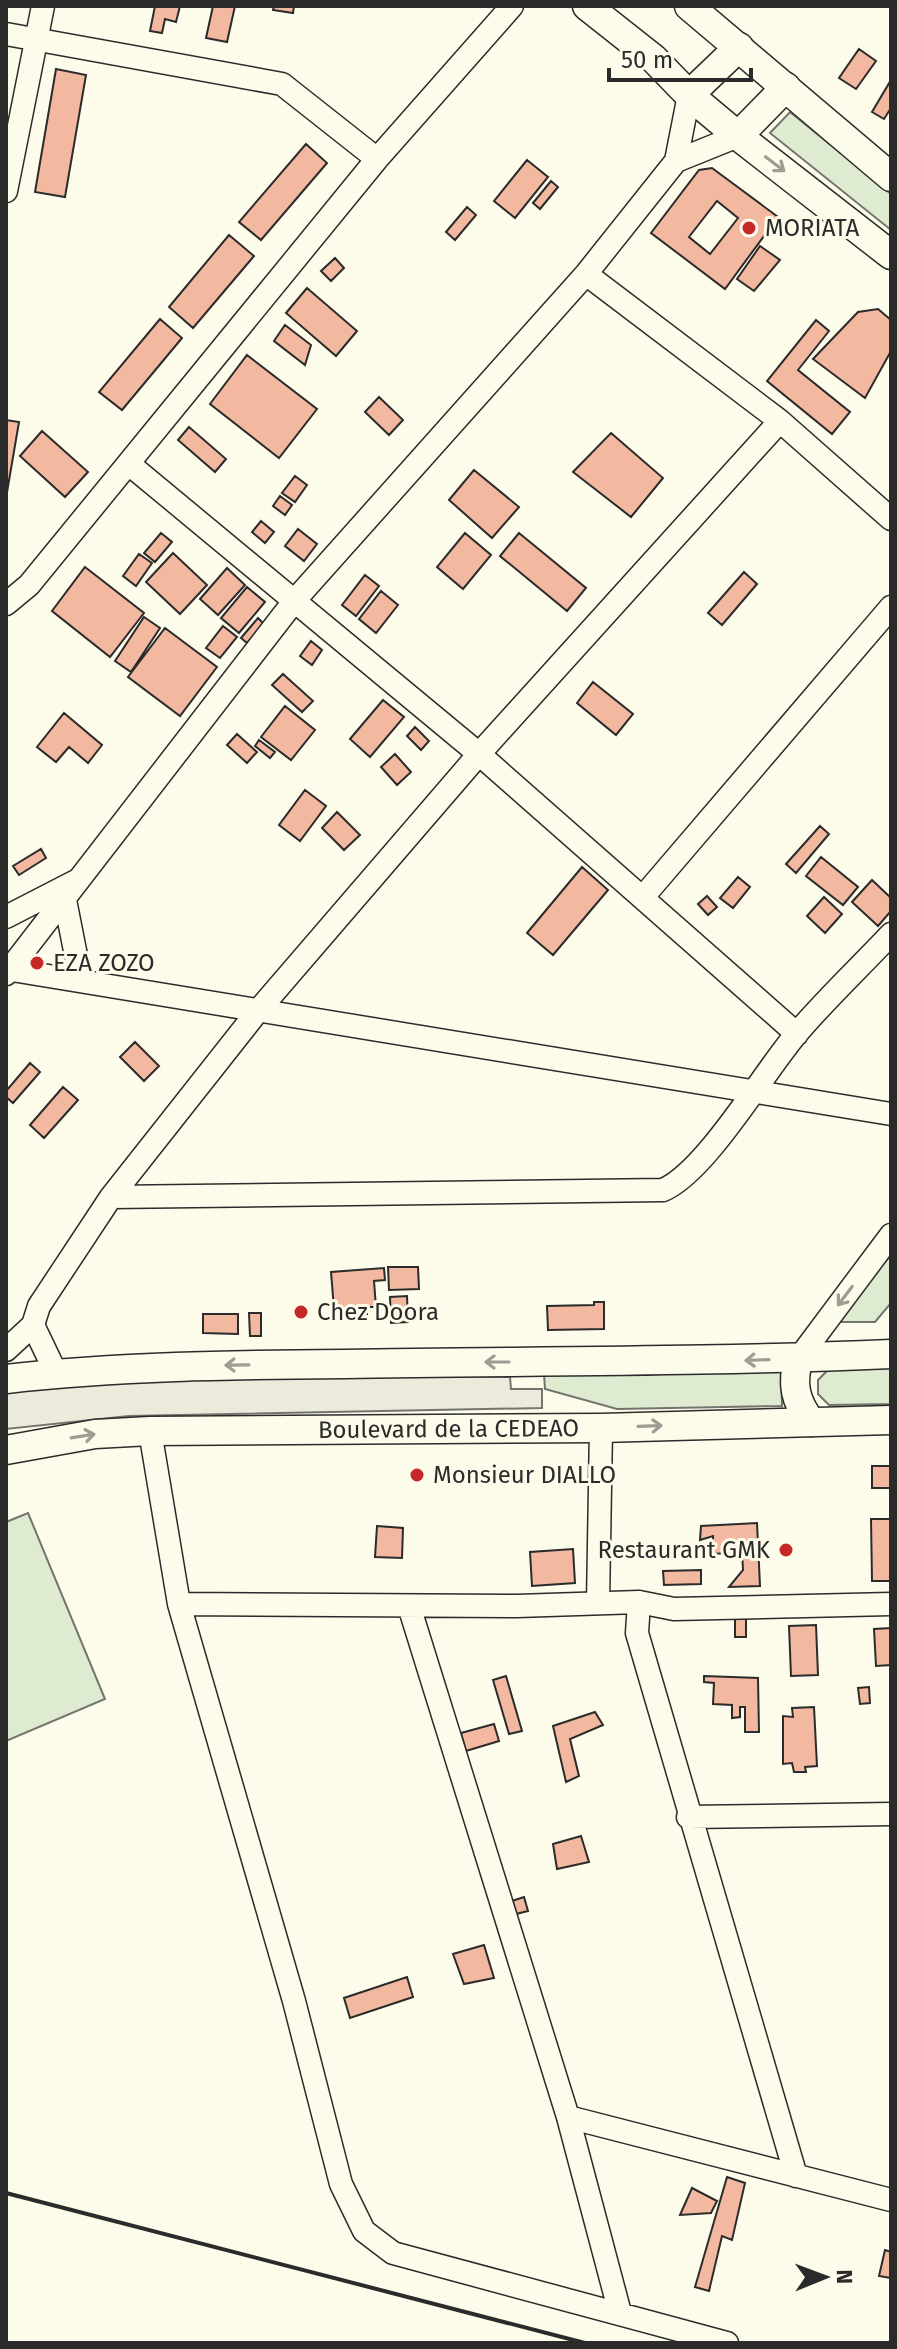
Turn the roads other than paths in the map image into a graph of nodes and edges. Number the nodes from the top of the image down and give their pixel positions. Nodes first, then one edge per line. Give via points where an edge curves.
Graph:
1 (43, 6) edge
2 (512, 6) edge
3 (587, 6) edge
4 (689, 6) edge
5 (6, 34) edge
6 (36, 39) junction
7 (739, 47) junction
8 (786, 87) junction
9 (689, 95) junction
10 (738, 136) junction
11 (377, 159) junction
12 (676, 161) junction
13 (891, 177) edge
14 (6, 191) edge
15 (891, 255) edge
16 (586, 274) junction
17 (780, 421) junction
18 (129, 464) junction
19 (891, 519) edge
20 (295, 600) junction
21 (6, 604) edge
22 (891, 607) edge
23 (479, 754) junction
24 (82, 878) junction
25 (643, 897) junction
26 (65, 900) junction
27 (6, 917) edge
28 (891, 934) edge
29 (7, 971) edge
30 (81, 981) junction
31 (257, 1012) junction
32 (797, 1034) junction
33 (756, 1091) junction
34 (891, 1114) edge
35 (111, 1197) junction
36 (891, 1235) edge
37 (33, 1325) junction
38 (6, 1350) edge
39 (891, 1354) edge
40 (799, 1358) junction
41 (56, 1373) junction
42 (6, 1379) edge
43 (891, 1420) edge
44 (811, 1422) junction
45 (601, 1428) junction
46 (150, 1431) junction
47 (6, 1450) edge
48 (639, 1602) junction
49 (598, 1603) junction
50 (179, 1604) junction
51 (891, 1604) edge
52 (409, 1606) junction
53 (891, 1814) edge
54 (688, 1817) junction
55 (568, 2117) junction
56 (796, 2176) junction
57 (890, 2199) edge
58 (620, 2313) junction
59 (727, 2343) edge

1 - 6 street
2 - 11 street
3 - 9 main road via 654,59
4 - 7 main road
5 - 6 street
6 - 11 street via 282,84
6 - 14 street
7 - 8 main road
7 - 9 main road
8 - 10 main road
8 - 13 main road
9 - 10 main road
9 - 12 street
10 - 12 street
10 -> 15 main road
11 - 18 street
12 - 16 street
16 - 17 street
16 - 20 street
17 - 19 street
17 - 23 street
18 - 20 street
18 - 21 street via 29,585
20 - 23 street
20 - 24 street
22 - 25 street
23 - 25 street
23 - 31 street
24 - 26 street
24 - 27 street
25 - 32 street
26 - 29 street
26 - 30 street
28 - 32 street
29 - 30 street
30 - 31 street
31 - 33 street
31 - 35 street
32 - 33 street
33 - 34 street
33 - 35 street via 682,1178 651,1193
35 - 37 street via 39,1306
36 -> 40 street
37 - 38 street
37 - 41 street
39 - 40 main road
40 -> 41 main road
40 - 44 main road via 795,1392
41 - 42 main road
43 - 44 main road, Boulevard de la CEDEAO
45 -> 44 main road, Boulevard de la CEDEAO
45 - 46 main road, Boulevard de la CEDEAO
45 - 49 street
47 -> 46 main road, Boulevard de la CEDEAO via 95,1434
46 - 50 street
48 - 49 street
48 - 51 street via 674,1609
48 - 54 street via 637,1633
49 - 52 street
50 - 52 street
50 - 58 street via 341,2184 364,2231 393,2253
52 - 55 street
53 - 54 street
54 - 56 street
55 - 56 street
55 - 58 street
56 - 57 street
58 - 59 street

